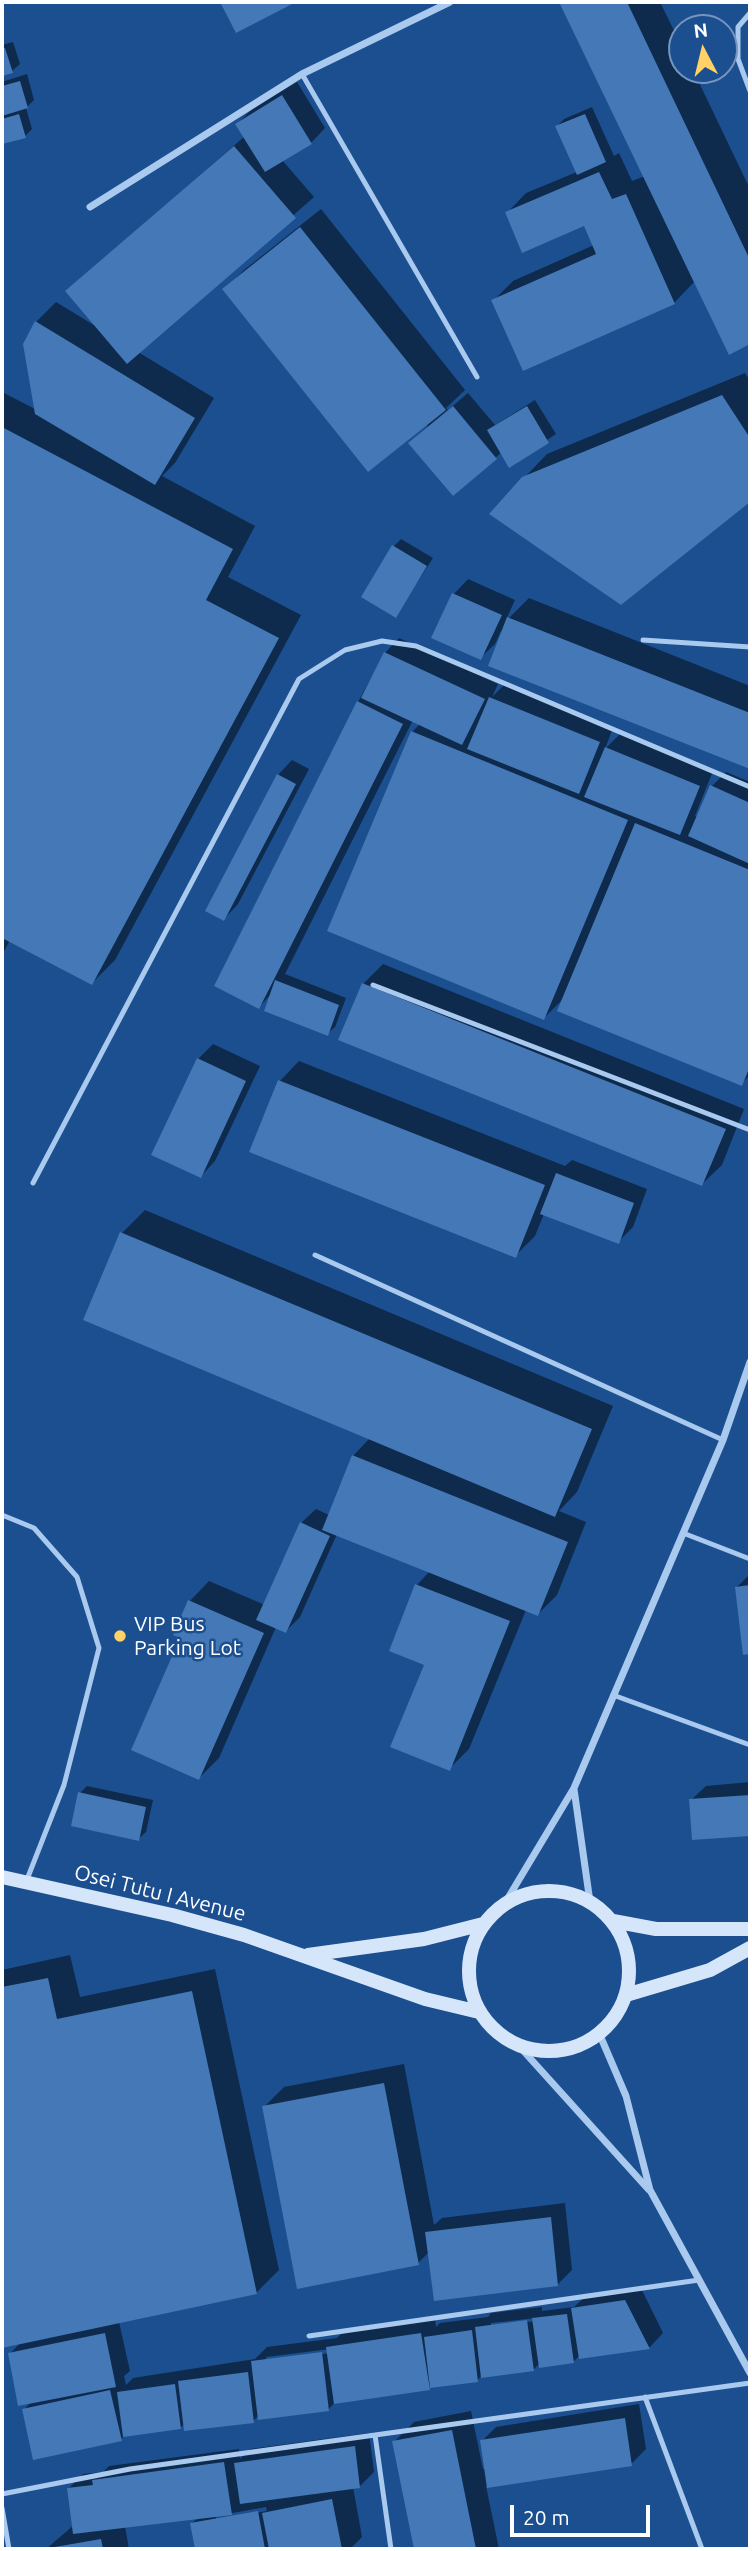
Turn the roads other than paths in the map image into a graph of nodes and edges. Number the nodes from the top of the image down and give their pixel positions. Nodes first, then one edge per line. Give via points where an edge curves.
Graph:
1 (450, 2) edge
2 (750, 13) edge
3 (302, 74) junction
4 (750, 91) edge
5 (90, 207) dead end
6 (477, 377) dead end
7 (643, 640) dead end
8 (750, 647) edge
9 (750, 787) edge
10 (373, 985) dead end
11 (750, 1130) edge
12 (33, 1184) dead end
13 (315, 1255) dead end
14 (750, 1362) edge
15 (723, 1440) junction
16 (2, 1515) edge
17 (683, 1533) junction
18 (750, 1559) edge
19 (613, 1695) junction
20 (750, 1745) edge
21 (574, 1788) junction
22 (2, 1877) edge
23 (26, 1882) junction
24 (590, 1902) junction
25 (505, 1903) junction
26 (613, 1921) junction
27 (484, 1924) junction
28 (750, 1929) edge
29 (750, 1948) edge
30 (307, 1955) junction
31 (626, 1995) junction
32 (480, 2012) junction
33 (599, 2033) junction
34 (519, 2046) junction
35 (650, 2190) junction
36 (699, 2280) junction
37 (309, 2336) dead end
38 (750, 2373) edge
39 (750, 2383) edge
40 (645, 2398) junction
41 (375, 2435) junction
42 (2, 2494) edge
43 (2, 2508) edge
44 (9, 2549) edge
45 (391, 2549) edge
46 (702, 2549) edge

1 - 3 street
2 - 4 lane via 738,27 738,60
3 - 5 street
3 - 6 lane
7 - 8 lane
9 - 12 lane via 416,646 382,641 345,650 299,679
10 - 11 lane
13 - 15 lane
14 - 15 street
15 - 17 street
16 - 23 lane via 34,1528 77,1577 99,1648 64,1785
17 - 18 lane
17 - 19 street
19 - 20 lane
19 - 21 street
21 - 24 street
21 - 25 street
22 - 23 street, Osei Tutu I Avenue
23 - 30 street, Osei Tutu I Avenue via 172,1914
24 - 25 street via 562,1892 533,1892
24 - 26 street
25 - 27 street
26 - 28 street via 656,1929
26 - 31 street via 628,1956
27 - 30 street, Osei Tutu I Avenue via 424,1939
27 - 32 street via 470,1951 469,1983
29 - 31 street via 709,1970
30 - 32 street, Osei Tutu I Avenue via 425,1999
31 - 33 street via 616,2016
32 - 34 street via 496,2032
33 - 34 street via 575,2047 546,2051
33 - 35 street via 626,2096
34 - 35 street
35 - 36 street
36 - 37 lane
36 - 38 street
39 - 40 lane
40 - 41 lane
40 - 46 lane
41 - 42 lane via 130,2469
41 - 45 lane
43 - 44 lane

